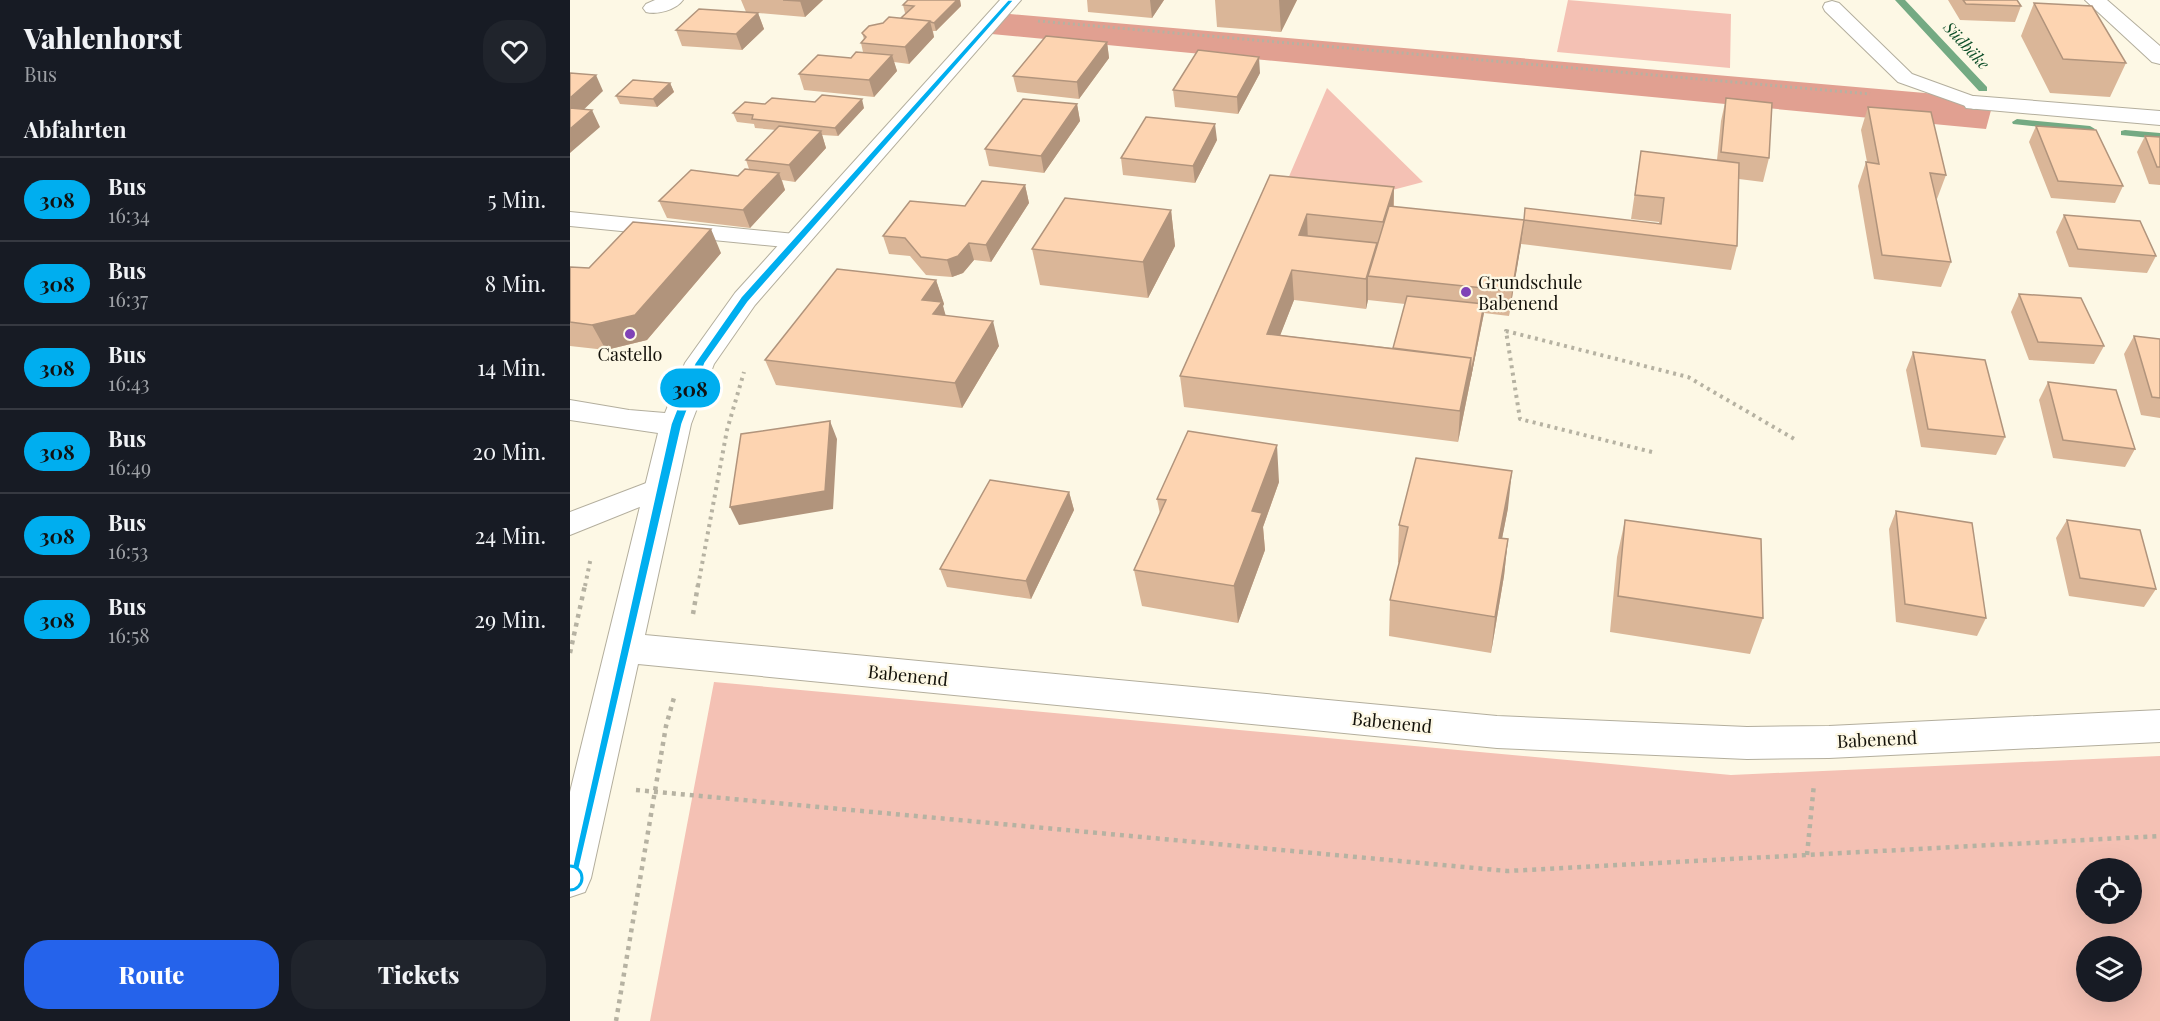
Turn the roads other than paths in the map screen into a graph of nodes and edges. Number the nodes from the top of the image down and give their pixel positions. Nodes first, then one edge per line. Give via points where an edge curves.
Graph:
1 (673, 0) edge
2 (2095, 0) edge
3 (1832, 7) dead end
4 (653, 8) dead end
5 (1003, 9) edge
6 (2160, 57) edge
7 (1974, 103) joint
8 (2160, 118) edge
9 (570, 219) edge
10 (795, 241) junction
11 (570, 410) edge
12 (676, 424) junction
13 (662, 487) junction
14 (570, 524) edge
15 (626, 648) junction
16 (2160, 726) edge
17 (570, 878) edge

1 - 4 street
2 - 6 street
3 - 7 lane via 1905,78
5 - 10 street
7 - 8 street
9 - 10 lane
10 - 12 street via 745,299 700,363
11 - 12 street
12 - 13 street
13 - 14 lane
13 - 15 street
15 - 16 street, Babenend via 1497,732 1747,743
15 - 17 street

